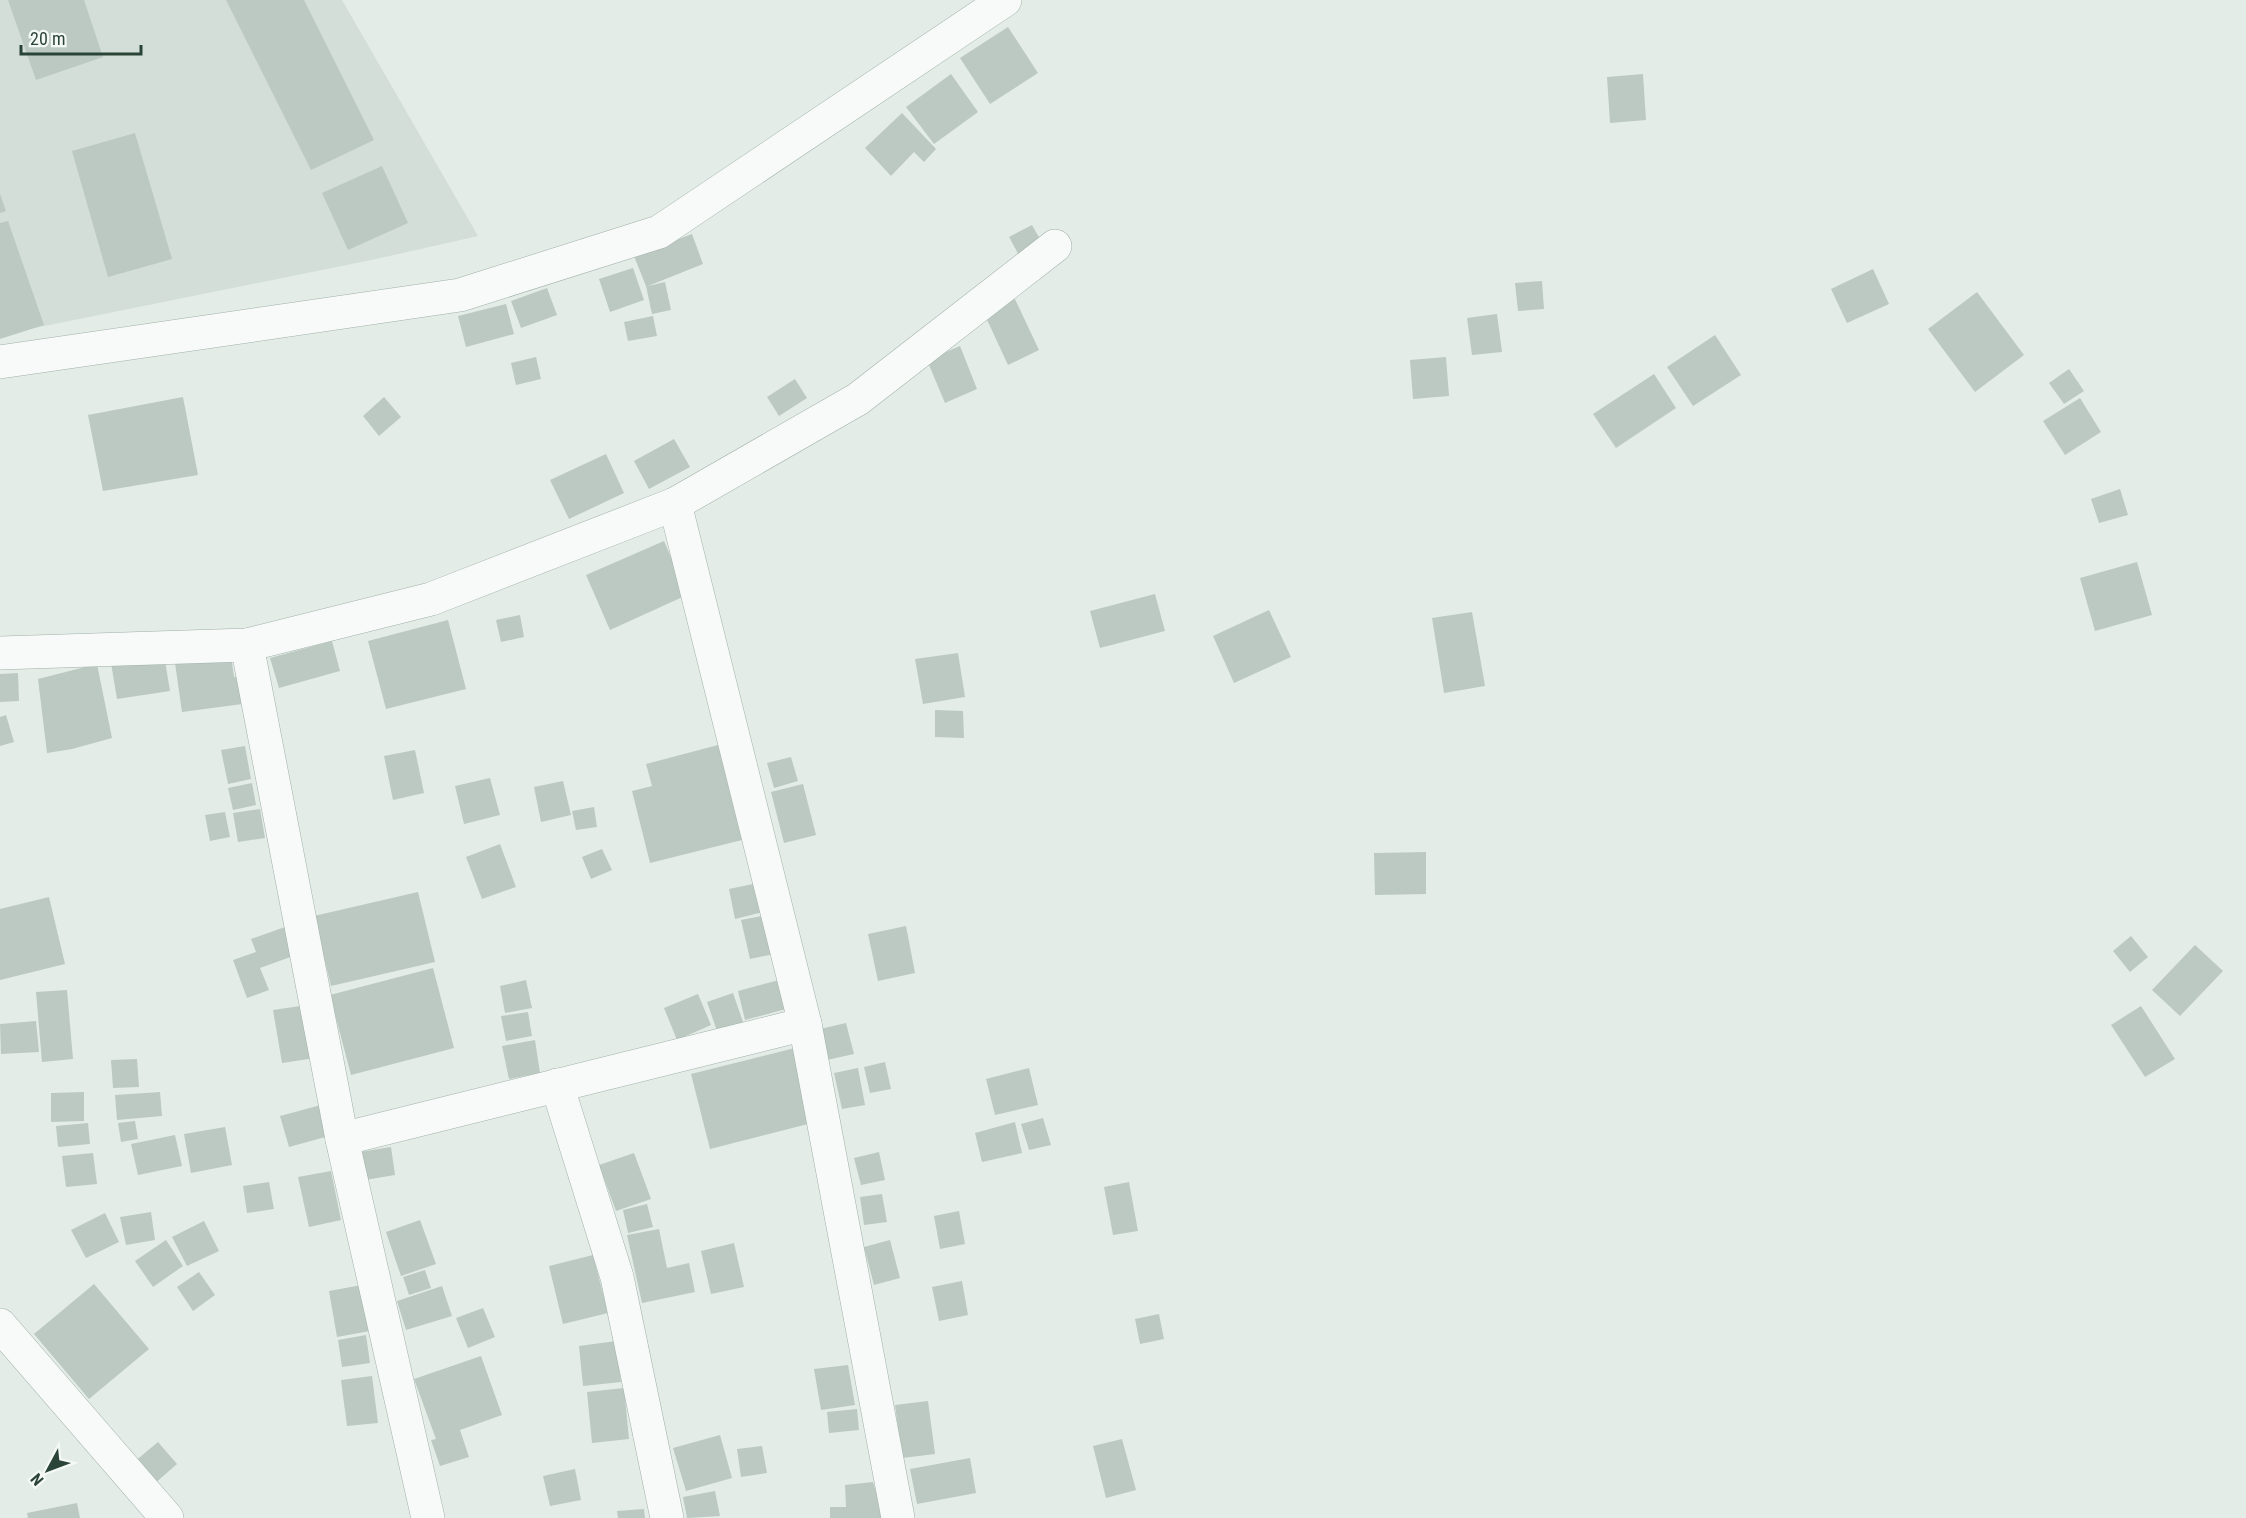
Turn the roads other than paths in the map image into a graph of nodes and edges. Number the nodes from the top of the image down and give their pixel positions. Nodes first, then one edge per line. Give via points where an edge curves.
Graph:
1 (1005, 0) edge
2 (1056, 246) dead end
3 (0, 362) edge
4 (675, 504) junction
5 (248, 645) junction
6 (0, 653) edge
7 (804, 1024) junction
8 (557, 1085) junction
9 (342, 1139) junction
10 (0, 1325) edge
11 (167, 1518) edge
12 (428, 1518) edge
13 (667, 1518) edge
14 (898, 1518) edge

1 - 3 street via 659,232 460,295
2 - 4 street via 858,399
4 - 5 street via 431,599
4 - 7 street
5 - 6 street
5 - 9 street
7 - 8 street
7 - 14 street
8 - 9 street
8 - 13 street via 617,1277
9 - 12 street
10 - 11 street

